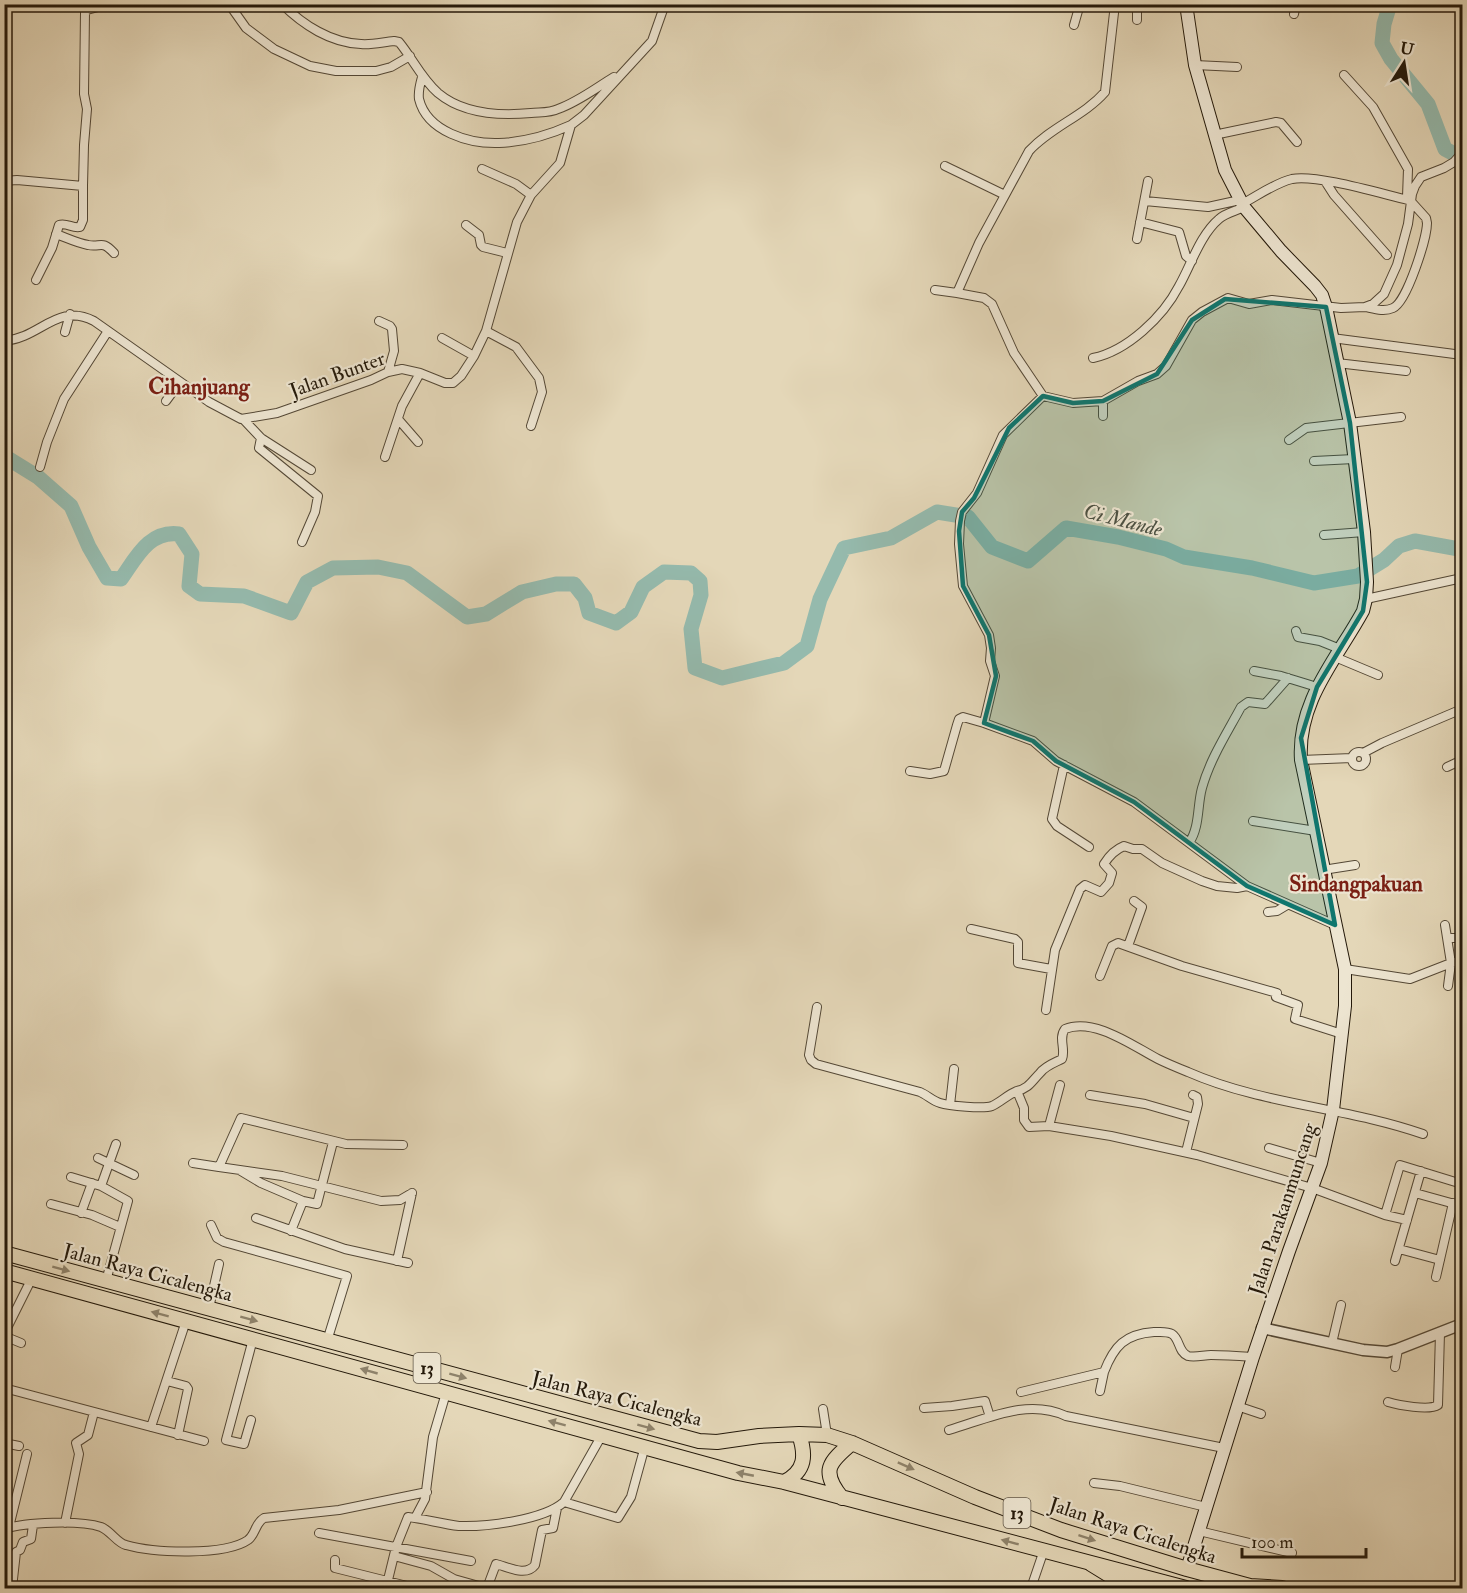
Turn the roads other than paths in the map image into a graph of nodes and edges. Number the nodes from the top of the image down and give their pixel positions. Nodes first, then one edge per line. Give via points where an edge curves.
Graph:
1 (110, 4) edge
2 (229, 4) edge
3 (282, 4) edge
4 (665, 4) edge
5 (1080, 4) edge
6 (1115, 4) edge
7 (1137, 4) edge
8 (1186, 4) edge
9 (1137, 20) dead end
10 (1074, 25) dead end
11 (410, 56) junction
12 (1196, 65) junction
13 (1237, 67) dead end
14 (623, 72) junction
15 (1344, 75) dead end
16 (422, 77) junction
17 (571, 125) junction
18 (1214, 135) junction
19 (1297, 142) dead end
20 (1462, 153) edge
21 (945, 166) dead end
22 (482, 169) dead end
23 (4, 181) edge
24 (1148, 181) dead end
25 (1325, 181) junction
26 (83, 186) junction
27 (531, 195) junction
28 (1005, 195) junction
29 (1145, 201) junction
30 (1409, 202) junction
31 (1242, 204) junction
32 (1140, 222) junction
33 (466, 225) dead end
34 (56, 234) junction
35 (1137, 239) dead end
36 (114, 253) dead end
37 (507, 253) junction
38 (1388, 255) dead end
39 (1192, 261) junction
40 (36, 280) dead end
41 (935, 290) dead end
42 (957, 293) junction
43 (1326, 307) junction
44 (1365, 307) junction
45 (70, 314) junction
46 (379, 321) dead end
47 (108, 331) junction
48 (65, 332) dead end
49 (486, 332) junction
50 (442, 338) dead end
51 (1332, 338) junction
52 (4, 341) edge
53 (1462, 355) edge
54 (474, 356) junction
55 (1093, 358) dead end
56 (1337, 363) junction
57 (1406, 371) dead end
58 (388, 372) junction
59 (420, 373) junction
60 (180, 382) junction
61 (1043, 396) junction
62 (166, 401) dead end
63 (1103, 401) junction
64 (1103, 416) dead end
65 (1401, 417) dead end
66 (398, 419) junction
67 (244, 420) junction
68 (1350, 423) junction
69 (531, 426) dead end
70 (261, 438) junction
71 (1289, 440) dead end
72 (418, 442) dead end
73 (385, 457) dead end
74 (1354, 459) junction
75 (1314, 461) dead end
76 (40, 467) dead end
77 (311, 470) dead end
78 (1364, 532) junction
79 (1324, 535) dead end
80 (302, 542) dead end
81 (1462, 578) edge
82 (1366, 599) junction
83 (1296, 631) dead end
84 (1338, 653) junction
85 (1254, 671) dead end
86 (1378, 675) dead end
87 (1288, 678) junction
88 (1317, 687) junction
89 (1462, 709) edge
90 (984, 723) junction
91 (1301, 760) junction
92 (1462, 760) edge
93 (1064, 765) junction
94 (1447, 767) dead end
95 (910, 771) dead end
96 (1253, 821) dead end
97 (1316, 831) junction
98 (1189, 843) junction
99 (1089, 847) dead end
100 (1355, 865) dead end
101 (1323, 870) junction
102 (1246, 886) junction
103 (1134, 901) dead end
104 (1287, 905) junction
105 (1268, 912) dead end
106 (1335, 925) junction
107 (1445, 925) dead end
108 (971, 929) dead end
109 (1448, 938) junction
110 (1462, 938) edge
111 (1128, 946) junction
112 (1462, 961) edge
113 (1451, 963) junction
114 (1052, 969) junction
115 (1345, 969) junction
116 (1100, 976) dead end
117 (1448, 986) dead end
118 (818, 1007) dead end
119 (1046, 1010) dead end
120 (1342, 1034) junction
121 (954, 1069) dead end
122 (1060, 1084) dead end
123 (1017, 1091) junction
124 (1090, 1095) dead end
125 (1193, 1095) dead end
126 (950, 1105) junction
127 (1333, 1110) junction
128 (1194, 1118) junction
129 (1049, 1126) junction
130 (1423, 1134) dead end
131 (333, 1142) junction
132 (116, 1144) dead end
133 (403, 1145) dead end
134 (1269, 1148) dead end
135 (1186, 1152) junction
136 (98, 1158) dead end
137 (109, 1163) junction
138 (193, 1163) dead end
139 (1321, 1163) junction
140 (219, 1167) junction
141 (236, 1168) junction
142 (1421, 1171) junction
143 (134, 1175) dead end
144 (71, 1177) dead end
145 (97, 1184) junction
146 (1462, 1184) edge
147 (322, 1186) junction
148 (1312, 1188) junction
149 (1415, 1193) junction
150 (303, 1201) junction
151 (51, 1204) dead end
152 (1458, 1205) edge
153 (81, 1213) junction
154 (1385, 1215) junction
155 (256, 1218) dead end
156 (1407, 1220) junction
157 (211, 1225) dead end
158 (120, 1227) junction
159 (291, 1230) junction
160 (1399, 1249) junction
161 (4, 1253) edge
162 (1440, 1260) junction
163 (398, 1261) junction
164 (1395, 1261) dead end
165 (408, 1263) dead end
166 (219, 1264) dead end
167 (4, 1271) edge
168 (1436, 1277) dead end
169 (32, 1278) junction
170 (106, 1281) junction
171 (1341, 1305) dead end
172 (209, 1308) junction
173 (186, 1321) junction
174 (1462, 1324) edge
175 (1262, 1328) junction
176 (1440, 1333) junction
177 (4, 1335) edge
178 (253, 1339) junction
179 (327, 1341) junction
180 (1332, 1343) junction
181 (21, 1344) dead end
182 (1398, 1349) junction
183 (1253, 1357) junction
184 (1395, 1367) dead end
185 (1104, 1372) junction
186 (167, 1381) junction
187 (4, 1388) edge
188 (1100, 1391) dead end
189 (446, 1392) junction
190 (1021, 1392) dead end
191 (1388, 1402) dead end
192 (1237, 1406) junction
193 (823, 1408) dead end
194 (924, 1408) dead end
195 (94, 1412) junction
196 (1261, 1414) dead end
197 (990, 1417) junction
198 (251, 1420) dead end
199 (151, 1427) junction
200 (949, 1430) dead end
201 (799, 1434) junction
202 (178, 1435) junction
203 (602, 1435) junction
204 (827, 1435) junction
205 (204, 1441) dead end
206 (4, 1443) edge
207 (852, 1443) junction
208 (19, 1446) dead end
209 (645, 1446) junction
210 (1224, 1448) junction
211 (27, 1454) dead end
212 (784, 1482) junction
213 (1094, 1483) dead end
214 (427, 1492) junction
215 (842, 1498) junction
216 (560, 1505) junction
217 (1206, 1507) junction
218 (415, 1518) junction
219 (65, 1523) junction
220 (33, 1525) junction
221 (7, 1528) edge
222 (1199, 1530) junction
223 (319, 1533) dead end
224 (396, 1547) junction
225 (1044, 1550) junction
226 (1292, 1553) dead end
227 (394, 1556) junction
228 (335, 1560) dead end
229 (471, 1561) dead end
230 (1087, 1562) junction
231 (1187, 1569) junction
232 (387, 1585) edge
233 (12, 1588) edge
234 (415, 1588) edge
235 (486, 1588) edge
236 (1031, 1588) edge
237 (1130, 1588) edge
238 (1186, 1588) edge
239 (1282, 1588) edge

1 - 26 street via 85,12 87,109
2 - 11 street via 246,28 274,49 310,66 336,71 376,71
3 - 11 street via 299,20 333,39 360,44 396,41
4 - 14 street via 652,41
5 - 10 street
6 - 28 street via 1106,92 1039,141
7 - 9 street
8 - 12 main road, Jalan Parakanmuncang
11 - 16 street
12 - 13 street
12 - 18 main road, Jalan Parakanmuncang
14 - 16 street via 558,110 515,114 466,108 439,94
14 - 17 street
15 - 30 street via 1373,106 1408,168
16 - 17 street via 418,91 422,107 432,121 454,135 499,143
17 - 27 street, Jalan Bunter via 560,163
18 - 19 street via 1276,122
18 - 31 main road, Jalan Parakanmuncang
20 - 30 street via 1454,162 1421,177
21 - 28 street
22 - 27 street
23 - 26 street
24 - 29 street
25 - 30 street
25 - 31 street via 1287,180
25 - 38 street
26 - 34 street via 80,227 61,224
27 - 37 street, Jalan Bunter
28 - 42 street
29 - 31 street via 1208,207
29 - 32 street
30 - 44 street via 1397,266 1378,301
30 - 44 street via 1426,218 1427,227 1407,291 1395,307
31 - 39 street via 1216,221
31 - 43 main road, Jalan Parakanmuncang via 1315,286
32 - 35 street
32 - 39 street via 1179,232 1186,256
33 - 37 street via 479,235 483,247
34 - 36 street via 88,245 102,244
34 - 40 street
37 - 49 street, Jalan Bunter
39 - 55 street via 1178,289 1133,341
41 - 42 street
42 - 61 street via 984,298 992,304 1014,353
43 - 44 street
43 - 51 main road, Jalan Parakanmuncang
43 - 63 street via 1225,299 1192,320 1161,372
45 - 47 street via 85,316
45 - 48 street
45 - 52 street via 18,340
46 - 58 street via 392,329 394,351
47 - 60 street
47 - 76 street via 64,399
49 - 54 street, Jalan Bunter
49 - 69 street via 516,347 539,378 542,392
50 - 54 street
51 - 53 street
51 - 56 main road, Jalan Parakanmuncang
54 - 59 street, Jalan Bunter via 453,383
56 - 57 street
56 - 68 main road, Jalan Parakanmuncang
58 - 59 street, Jalan Bunter via 402,369
58 - 67 street, Jalan Bunter via 277,413
59 - 66 street
60 - 62 street
60 - 67 street
61 - 63 street via 1073,403
61 - 90 street via 1003,435 975,498 961,517 963,586 992,648 995,676
63 - 64 street
65 - 68 street
66 - 72 street
66 - 73 street
67 - 70 street
68 - 71 street via 1306,428
68 - 74 main road, Jalan Parakanmuncang
70 - 77 street
70 - 80 street via 259,448 318,496
74 - 75 street
74 - 78 main road, Jalan Parakanmuncang
78 - 79 street
78 - 82 main road, Jalan Parakanmuncang
81 - 82 street
82 - 84 main road, Jalan Parakanmuncang
83 - 84 street via 1297,636 1320,641
84 - 86 street
84 - 88 main road, Jalan Parakanmuncang
85 - 87 street
87 - 88 street
87 - 98 street via 1264,704 1248,702 1241,707 1209,766
88 - 91 main road, Jalan Parakanmuncang via 1303,721
89 - 91 street via 1356,753 1352,759
90 - 93 street via 1028,739
90 - 95 street via 959,719 944,771
91 - 97 main road, Jalan Parakanmuncang
92 - 94 street
93 - 98 street via 1134,802
93 - 99 street via 1052,819
96 - 97 street
97 - 101 main road, Jalan Parakanmuncang
98 - 102 street
100 - 101 street
101 - 106 main road, Jalan Parakanmuncang
102 - 104 street
102 - 114 street via 1217,886 1176,870 1142,849 1124,846 1113,851 1104,864 1113,873 1102,891 1082,886 1060,934
103 - 111 street via 1142,907
104 - 105 street
104 - 106 street
106 - 115 main road, Jalan Parakanmuncang
107 - 109 street
108 - 114 street via 1015,939 1018,963
109 - 110 street
109 - 113 street
111 - 116 street via 1115,943
111 - 120 street via 1276,993 1276,997 1298,1005 1295,1019
112 - 113 street
113 - 115 street via 1410,979
113 - 117 street
114 - 119 street
115 - 120 main road, Jalan Parakanmuncang
118 - 126 street via 811,1060 920,1092
120 - 127 main road, Jalan Parakanmuncang
121 - 126 street
122 - 129 street
123 - 126 street via 984,1108
123 - 127 street via 1026,1089 1040,1072 1062,1059 1065,1029 1083,1025 1192,1074 1262,1097
123 - 129 street via 1026,1124
124 - 128 street via 1145,1104
125 - 128 street via 1198,1099
127 - 130 street
127 - 139 main road, Jalan Parakanmuncang
128 - 135 street
129 - 135 street
131 - 133 street
131 - 140 street via 241,1118
131 - 147 street
132 - 137 street
134 - 139 street
135 - 148 street
136 - 137 street
137 - 143 street
137 - 145 street
138 - 140 street
139 - 148 main road, Jalan Parakanmuncang
140 - 141 street
141 - 147 street
141 - 150 street
142 - 146 street
142 - 149 street
142 - 154 street via 1400,1166
144 - 145 street
145 - 153 street
145 - 158 street via 128,1201
147 - 150 street via 317,1204
147 - 163 street via 389,1201 412,1193
148 - 154 street
148 - 175 main road, Jalan Parakanmuncang
149 - 152 street
149 - 156 street
150 - 159 street
151 - 153 street
152 - 162 street
153 - 158 street
154 - 156 street
155 - 159 street
156 - 160 street
157 - 179 street via 217,1238 224,1242 347,1276
158 - 170 street
159 - 163 street via 345,1249
160 - 162 street
160 - 164 street
161 -> 170 main road, Jalan Raya Cicalengka / 13
162 - 168 street
163 - 165 street
166 - 172 street
167 - 169 main road, Jalan Raya Cicalengka / 13
173 -> 169 main road, Jalan Raya Cicalengka / 13
169 - 177 street
170 - 172 main road, Jalan Raya Cicalengka / 13
171 - 180 street
172 -> 179 main road, Jalan Raya Cicalengka / 13
173 - 178 main road, Jalan Raya Cicalengka / 13
173 - 186 street
174 - 176 street
175 - 180 street
175 - 183 main road, Jalan Parakanmuncang
176 - 182 street
176 - 191 street via 1438,1405 1426,1408
177 - 181 street
189 -> 178 main road, Jalan Raya Cicalengka / 13
178 - 198 street via 226,1440 244,1444
179 -> 201 main road, Jalan Raya Cicalengka / 13 via 699,1441
180 - 182 street via 1377,1352
182 - 184 street
183 - 185 street via 1192,1357 1182,1352 1171,1333 1141,1333 1115,1349
183 - 192 main road, Jalan Parakanmuncang
185 - 188 street
185 - 190 street
186 - 199 street
186 - 202 street via 188,1389
187 - 195 street
203 -> 189 main road, Jalan Raya Cicalengka / 13
189 - 214 street via 433,1437
192 - 196 street
192 - 210 main road, Jalan Parakanmuncang
193 - 204 street
194 - 197 street via 985,1401
195 - 199 street
195 - 219 street via 88,1435 76,1443 79,1454
197 - 200 street
197 - 210 street via 1023,1409 1048,1409
199 - 202 street
201 - 204 main road, Jalan Raya Cicalengka / 13
201 - 212 main road via 802,1465
202 - 205 street
203 - 209 main road, Jalan Raya Cicalengka / 13
203 - 216 street
204 - 207 main road, Jalan Raya Cicalengka / 13
206 - 208 street
207 - 215 main road via 833,1459 828,1471
207 -> 231 main road, Jalan Raya Cicalengka / 13 via 1061,1530
212 -> 209 main road, Jalan Raya Cicalengka / 13
209 - 216 street via 631,1497 618,1518
210 - 217 main road, Jalan Parakanmuncang
211 - 221 street
212 - 215 main road, Jalan Raya Cicalengka / 13
213 - 217 street
214 - 218 street
214 - 219 street via 339,1510 264,1518 250,1539 221,1550 157,1550 124,1545 100,1527
225 -> 215 main road, Jalan Raya Cicalengka / 13
216 - 218 street via 530,1517 476,1526
216 - 235 street via 554,1528 542,1530 533,1569 525,1572 496,1564
217 - 222 main road, Jalan Parakanmuncang
218 - 224 street via 406,1519
219 - 220 street
220 - 221 street
220 - 233 street via 31,1539 16,1552
222 - 226 street
222 - 231 main road, Jalan Parakanmuncang
223 - 224 street
224 - 227 street
224 - 229 street
225 - 230 main road, Jalan Raya Cicalengka / 13
225 - 236 street
227 - 232 street
227 - 235 street
228 - 232 street via 335,1568
230 - 237 main road
230 - 238 main road, Jalan Raya Cicalengka / 13
231 - 239 main road, Jalan Raya Cicalengka / 13 via 1250,1586
232 - 234 street

